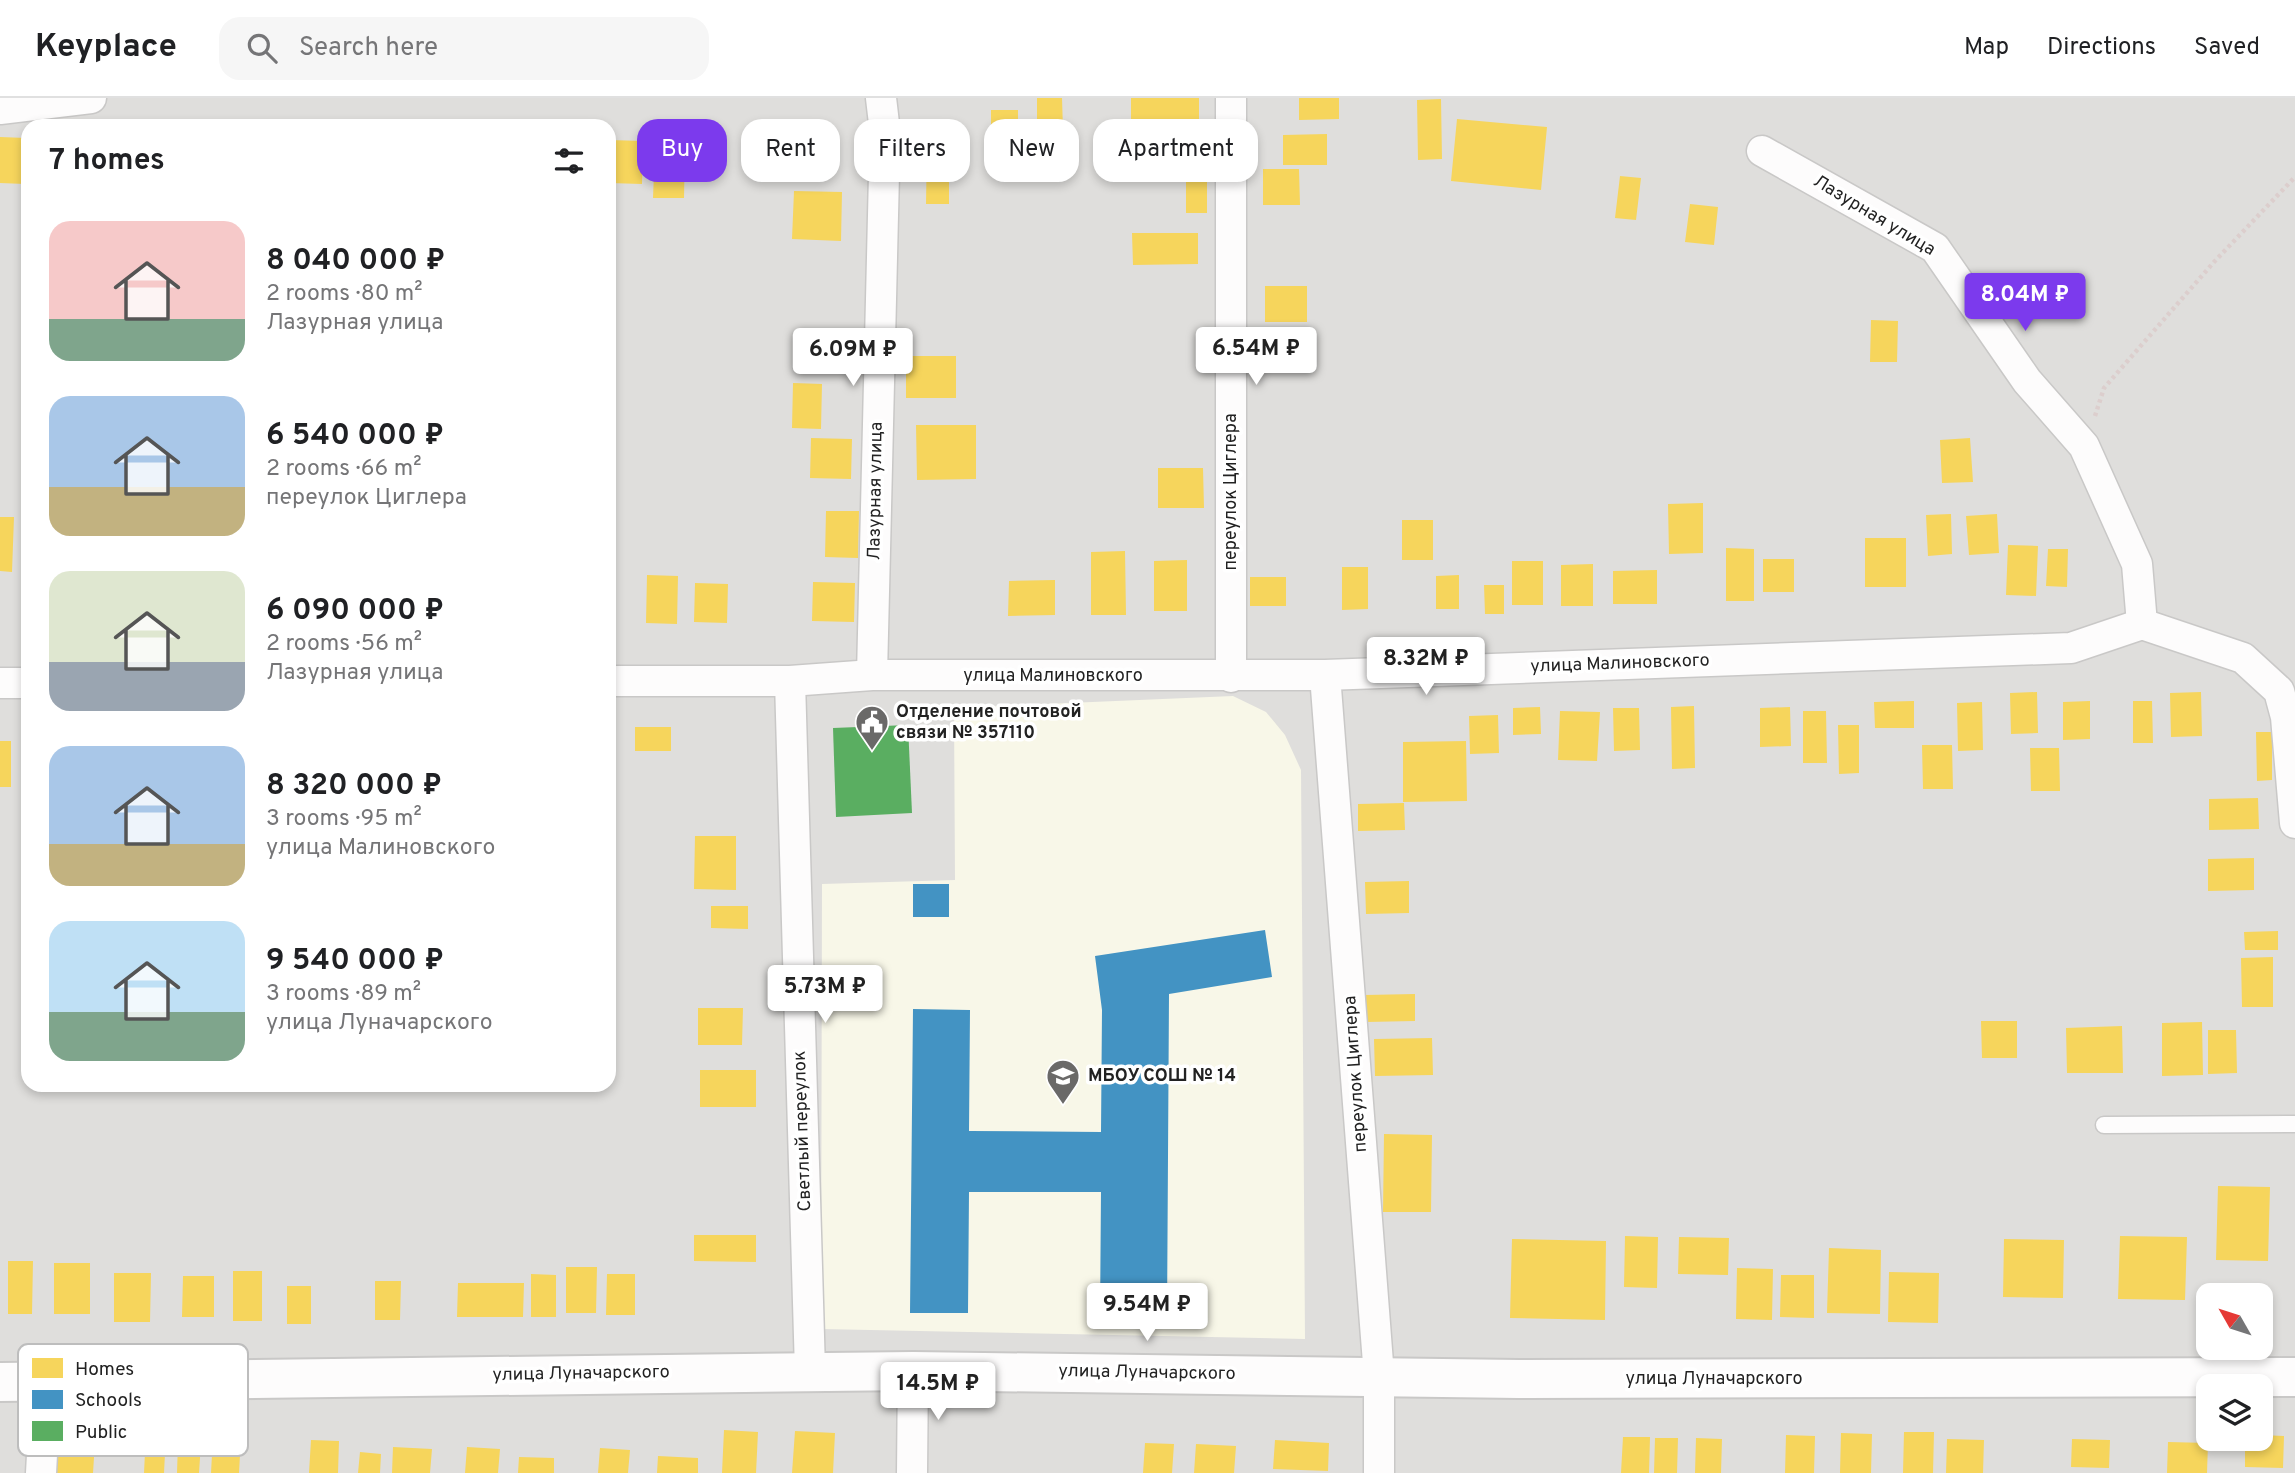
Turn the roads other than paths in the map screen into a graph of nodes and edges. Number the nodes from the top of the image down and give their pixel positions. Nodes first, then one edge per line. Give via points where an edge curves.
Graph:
1 (91, 98) edge
2 (881, 98) edge
3 (1231, 98) edge
4 (0, 110) edge
5 (1762, 151) dead end
6 (2142, 624) junction
7 (872, 675) junction
8 (1325, 675) junction
9 (1231, 677) junction
10 (616, 681) edge
11 (790, 681) junction
12 (0, 683) edge
13 (21, 683) edge
14 (2295, 823) edge
15 (2295, 1124) edge
16 (2104, 1125) dead end
17 (810, 1371) junction
18 (913, 1371) junction
19 (1379, 1376) junction
20 (2295, 1377) edge
21 (248, 1378) edge
22 (0, 1382) edge
23 (18, 1382) edge
24 (912, 1473) edge
25 (1379, 1473) edge

1 - 4 street
2 - 7 street, Лазурная улица via 885,132
3 - 9 street, переулок Циглера
5 - 6 street, Лазурная улица via 1935,248 2027,381 2084,446 2137,564
6 - 8 street, улица Малиновского via 2071,648
6 - 14 street via 2243,658 2279,691 2286,717
7 - 9 street, улица Малиновского
7 - 11 street, улица Малиновского
8 - 9 street, улица Малиновского
8 - 19 street, переулок Циглера
10 - 11 street, улица Малиновского
11 - 17 street, Светлый переулок
12 - 13 street
15 - 16 lane
17 - 18 street, улица Луначарского
17 - 21 street, улица Луначарского
18 - 19 street, улица Луначарского
18 - 24 street
19 - 20 street, улица Луначарского via 1519,1380
19 - 25 street, переулок Циглера
22 - 23 street, улица Луначарского

